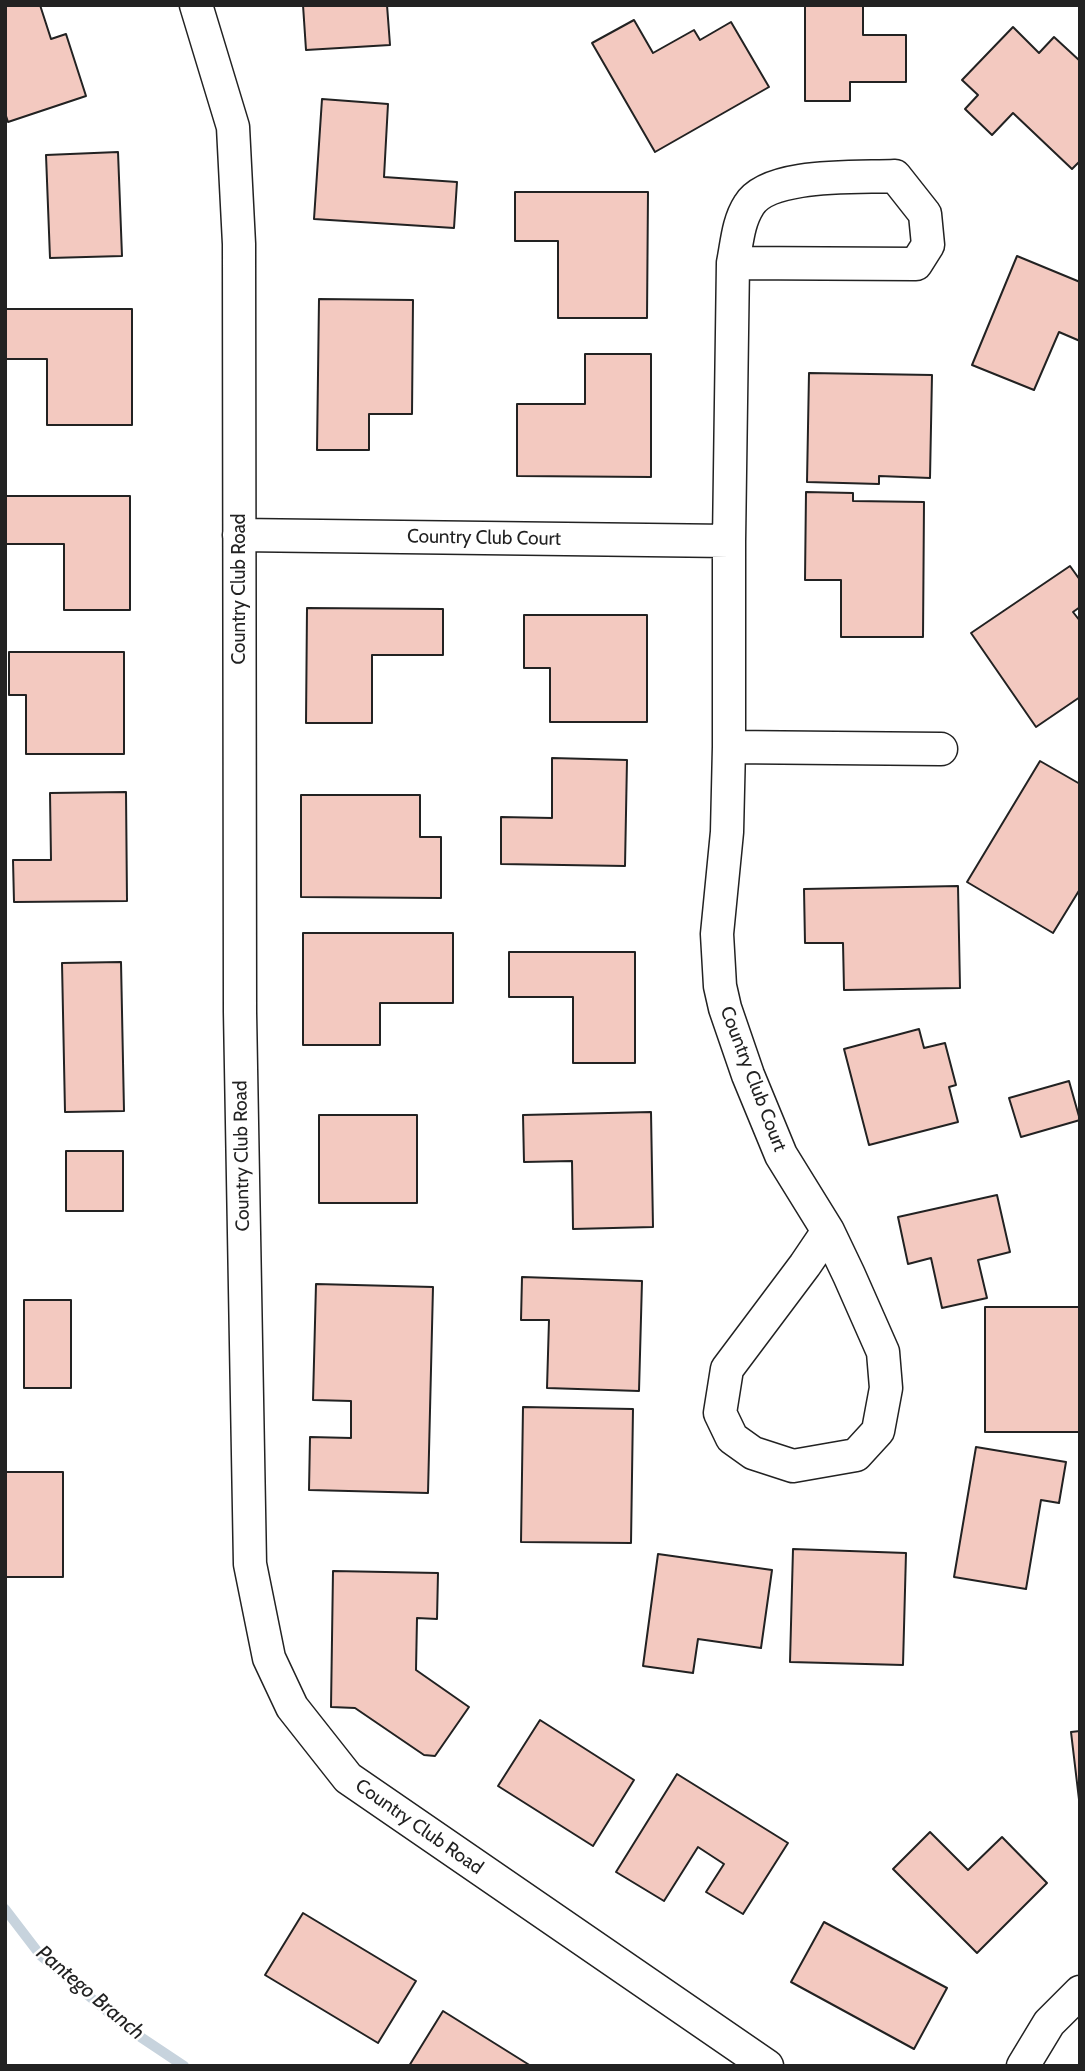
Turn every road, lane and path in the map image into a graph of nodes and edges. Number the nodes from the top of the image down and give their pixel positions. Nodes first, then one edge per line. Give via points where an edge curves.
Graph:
1 (196, 5) edge
2 (733, 263) junction
3 (239, 536) junction
4 (729, 541) junction
5 (729, 747) junction
6 (941, 749) dead end
7 (828, 1231) junction
8 (1080, 1992) edge
9 (767, 2066) edge
10 (1023, 2066) edge

1 - 3 street, Country Club Road via 233,127 239,244
2 - 2 street, Country Club Court via 739,226 750,203 767,189 794,181 895,176 925,214 928,245 916,264
2 - 4 street, Country Club Court
3 - 4 street, Country Club Court
3 - 9 street, Country Club Road via 240,998 250,1564 270,1658 292,1707 348,1778
4 - 5 street, Country Club Court
5 - 6 street
5 - 7 street, Country Club Court via 717,934 720,986 748,1075 781,1155
7 - 7 street, Country Club Court via 727,1369 720,1413 732,1438 753,1453 793,1466 856,1455 877,1431 886,1388 883,1352
8 - 10 street via 1049,2023

